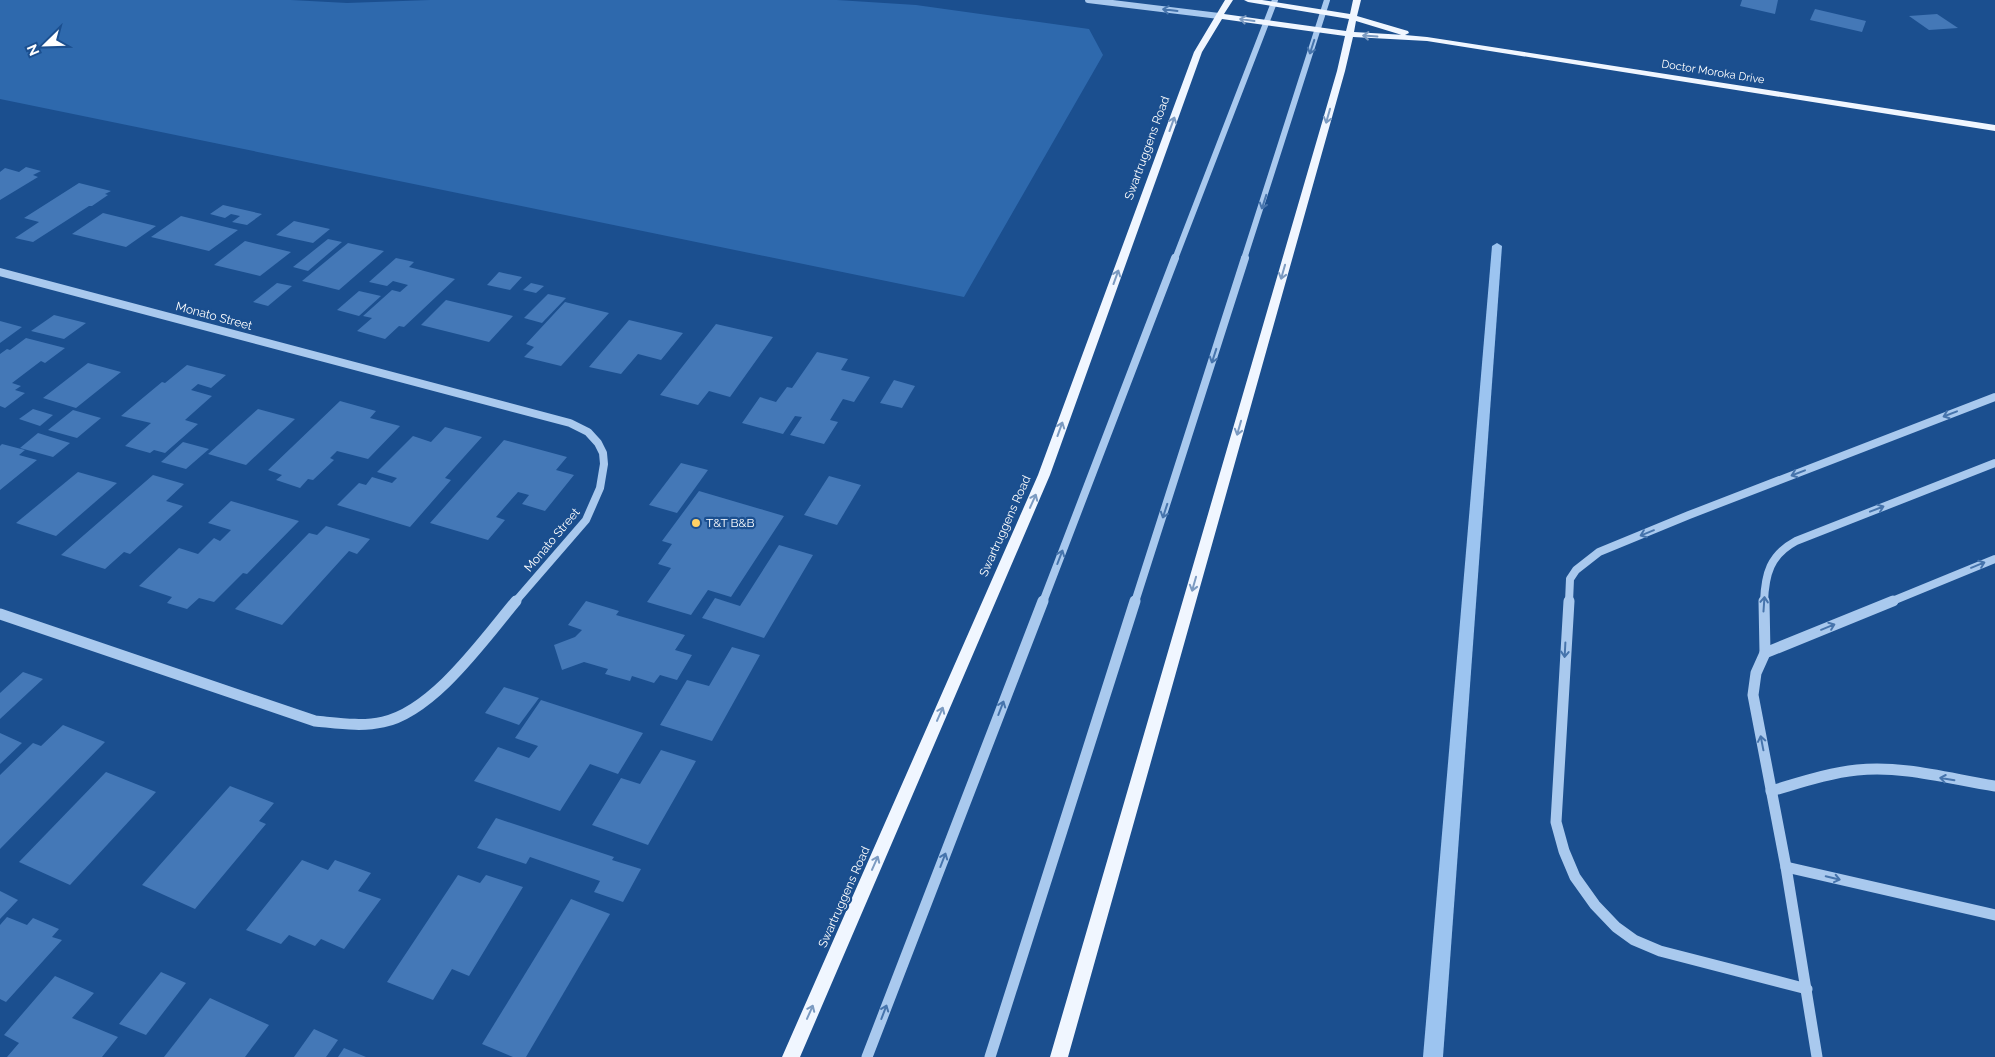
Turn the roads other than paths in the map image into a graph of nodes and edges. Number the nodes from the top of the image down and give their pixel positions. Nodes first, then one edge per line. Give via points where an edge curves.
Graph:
1 (1088, 0) edge
2 (1229, 0) edge
3 (1248, 0) edge
4 (1327, 0) edge
5 (1357, 0) edge
6 (1274, 2) edge
7 (1323, 12) junction
8 (1219, 16) junction
9 (1352, 17) junction
10 (1266, 23) junction
11 (1318, 30) junction
12 (1348, 34) junction
13 (1427, 39) junction
14 (1995, 128) edge
15 (0, 272) edge
16 (1995, 397) edge
17 (1995, 464) edge
18 (1995, 559) edge
19 (0, 614) edge
20 (1764, 653) junction
21 (1995, 786) edge
22 (1771, 791) junction
23 (1786, 867) junction
24 (1995, 915) edge
25 (1806, 989) junction
26 (790, 1057) edge
27 (867, 1057) edge
28 (990, 1057) edge
29 (1059, 1057) edge
30 (1817, 1057) edge

8 -> 1 street, Doctor Moroka Drive
2 - 8 main road, Swartruggens Road
3 - 6 main road, Doctor Moroka Drive
4 - 7 street
5 - 9 main road
6 - 7 main road, Doctor Moroka Drive
6 - 10 street
7 - 9 main road, Doctor Moroka Drive
7 - 11 street
10 -> 8 main road, Doctor Moroka Drive
26 -> 8 main road, Swartruggens Road via 1044,475 1198,52
9 - 12 main road
9 - 13 main road, Doctor Moroka Drive
10 - 11 main road, Doctor Moroka Drive
27 -> 10 street
11 - 12 main road, Doctor Moroka Drive
11 -> 28 street
13 -> 12 main road, Doctor Moroka Drive
12 -> 29 main road via 1338,81
13 - 14 main road, Doctor Moroka Drive
15 - 19 street, Monato Street via 570,423 591,434 600,448 605,472 598,498 586,520 444,685 420,705 386,722 315,721
16 -> 25 street via 1599,552 1570,579 1556,822 1575,877 1595,905 1634,940 1660,951
20 -> 17 street via 1765,588 1780,551 1796,541
20 -> 18 street
22 -> 20 street via 1753,696 1753,680
21 -> 22 lane via 1868,769 1832,774
22 - 23 street
23 -> 24 street
23 - 25 street
25 - 30 street

